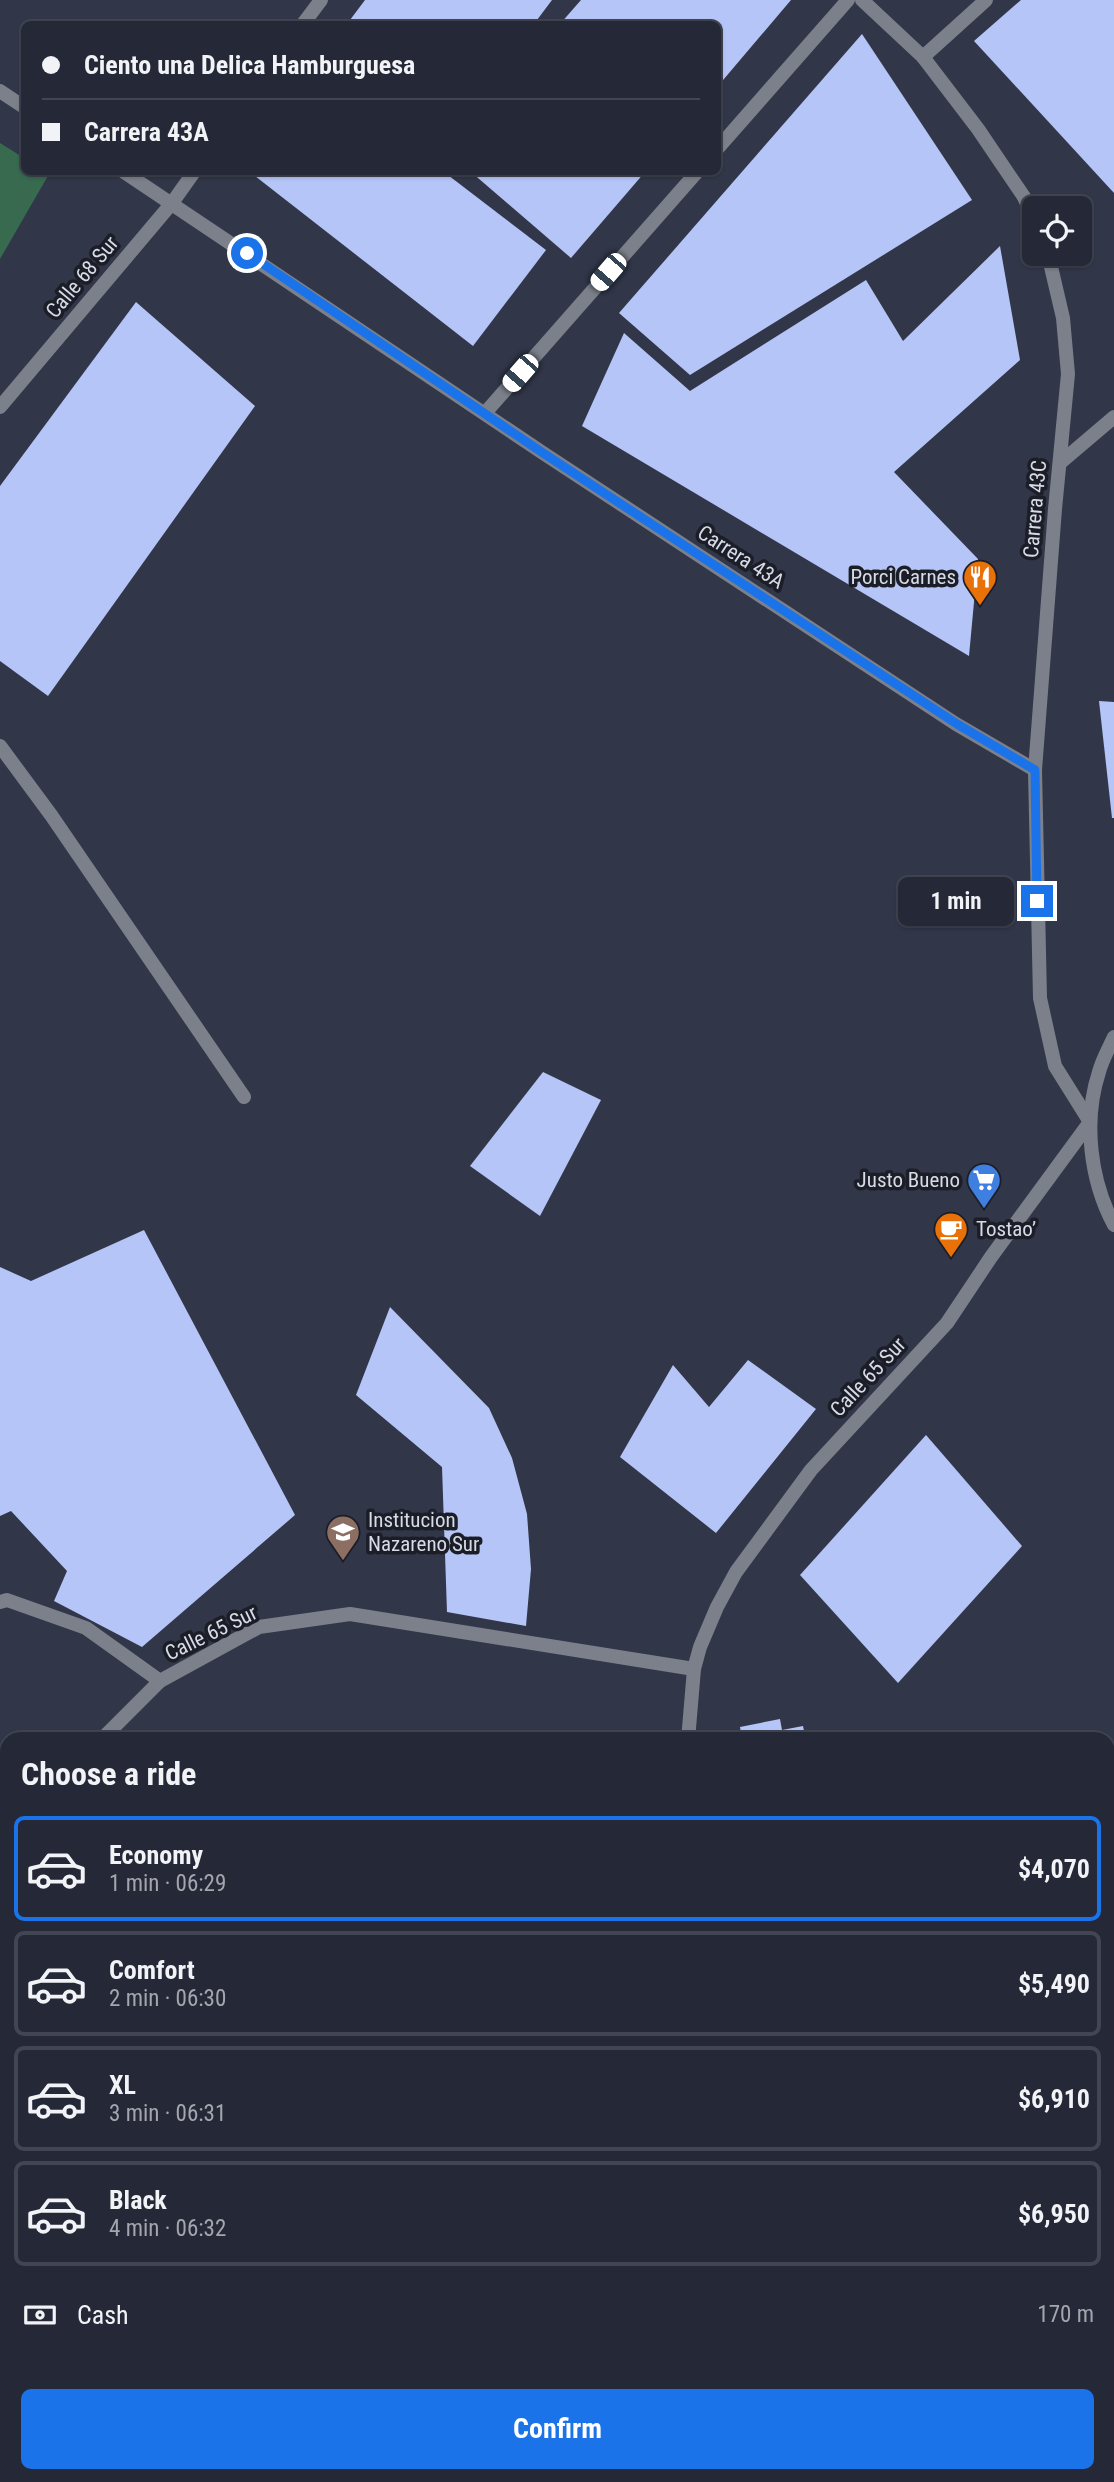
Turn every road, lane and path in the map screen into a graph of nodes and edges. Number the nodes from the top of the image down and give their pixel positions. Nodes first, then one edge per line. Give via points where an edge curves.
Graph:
1 (321, 0) edge
2 (848, 0) edge
3 (862, 0) edge
4 (986, 0) edge
5 (305, 21) edge
6 (923, 57) junction
7 (0, 91) edge
8 (21, 105) edge
9 (721, 145) edge
10 (129, 175) edge
11 (192, 175) edge
12 (693, 175) edge
13 (1023, 196) edge
14 (172, 203) junction
15 (1051, 266) edge
16 (0, 407) edge
17 (485, 413) junction
18 (1114, 417) edge
19 (1060, 463) junction
20 (0, 746) edge
21 (1035, 770) junction
22 (1114, 1037) edge
23 (244, 1097) dead end
24 (1090, 1122) junction
25 (1114, 1225) edge
26 (0, 1602) edge
27 (694, 1669) junction
28 (160, 1681) junction
29 (109, 1732) edge
30 (689, 1732) edge

1 - 5 street
2 - 9 street
3 - 6 street
4 - 6 street
6 - 13 street
7 - 8 street
10 - 14 street, Carrera 43A
11 - 14 street, Calle 68 Sur
12 - 17 street
14 - 16 street, Calle 68 Sur
14 - 17 street, Carrera 43A
15 - 19 street, Carrera 43C via 1063,318 1068,374
17 - 21 street, Carrera 43A via 957,724
18 - 19 street
19 - 21 street, Carrera 43C
20 - 23 street
21 - 24 street via 1040,998 1055,1066
22 - 24 street via 1098,1073
24 - 25 street via 1094,1174
24 - 27 street, Calle 65 Sur via 947,1323 811,1470 736,1572 717,1607
26 - 28 street via 7,1600 86,1628
27 - 28 street, Calle 65 Sur via 350,1614 259,1628
27 - 30 street, Calle 65 Sur
28 - 29 street, Calle 65 Sur

